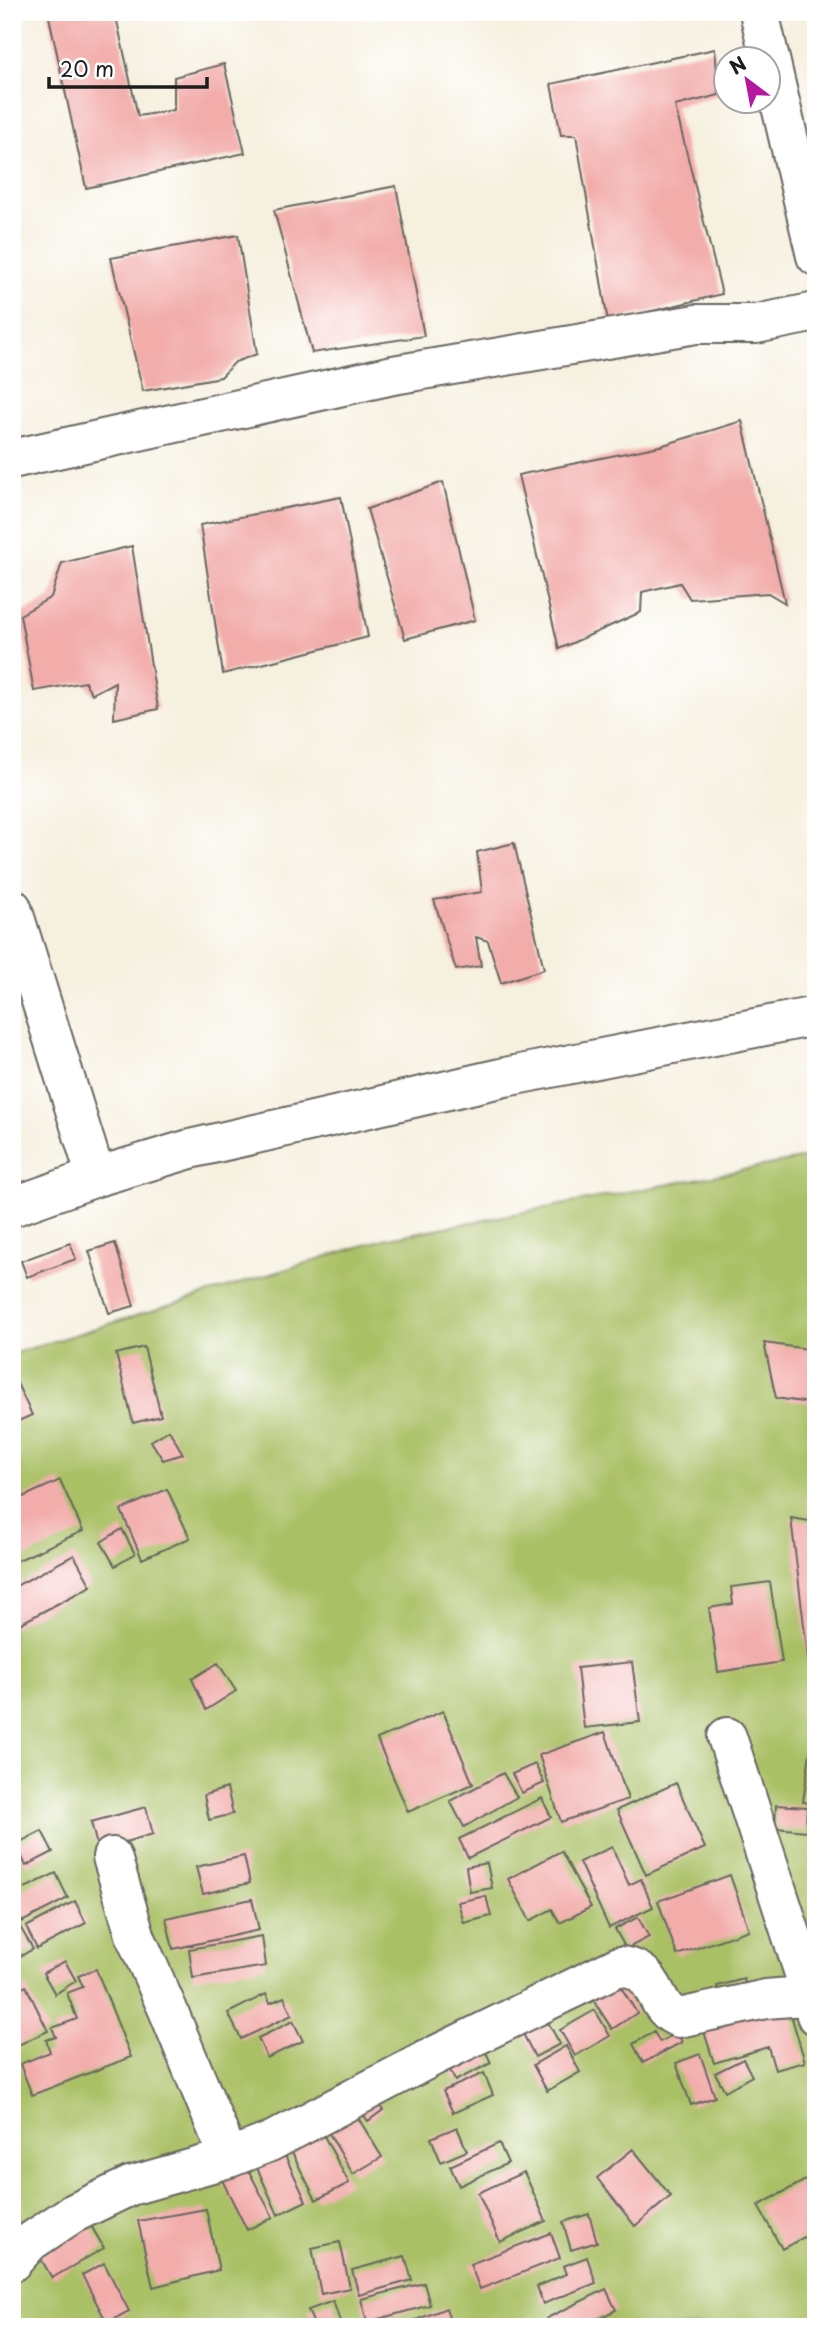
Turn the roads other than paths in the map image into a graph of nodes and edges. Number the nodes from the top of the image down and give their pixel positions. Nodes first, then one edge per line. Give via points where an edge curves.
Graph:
1 (758, 12) edge
2 (816, 256) edge
3 (816, 312) edge
4 (12, 459) edge
5 (12, 908) edge
6 (816, 1016) edge
7 (96, 1177) junction
8 (12, 1207) edge
9 (727, 1737) dead end
10 (112, 1857) dead end
11 (814, 2002) edge
12 (229, 2158) junction
13 (12, 2262) edge

1 - 2 street
3 - 4 street via 756,324 696,324 393,375
5 - 7 street
6 - 7 street via 479,1083 190,1149
7 - 8 street
9 - 11 street
10 - 12 street via 136,1938
11 - 12 street via 766,1999 679,2018 670,2015 641,1972 619,1966 270,2142
12 - 13 street via 130,2186 72,2214 30,2242

